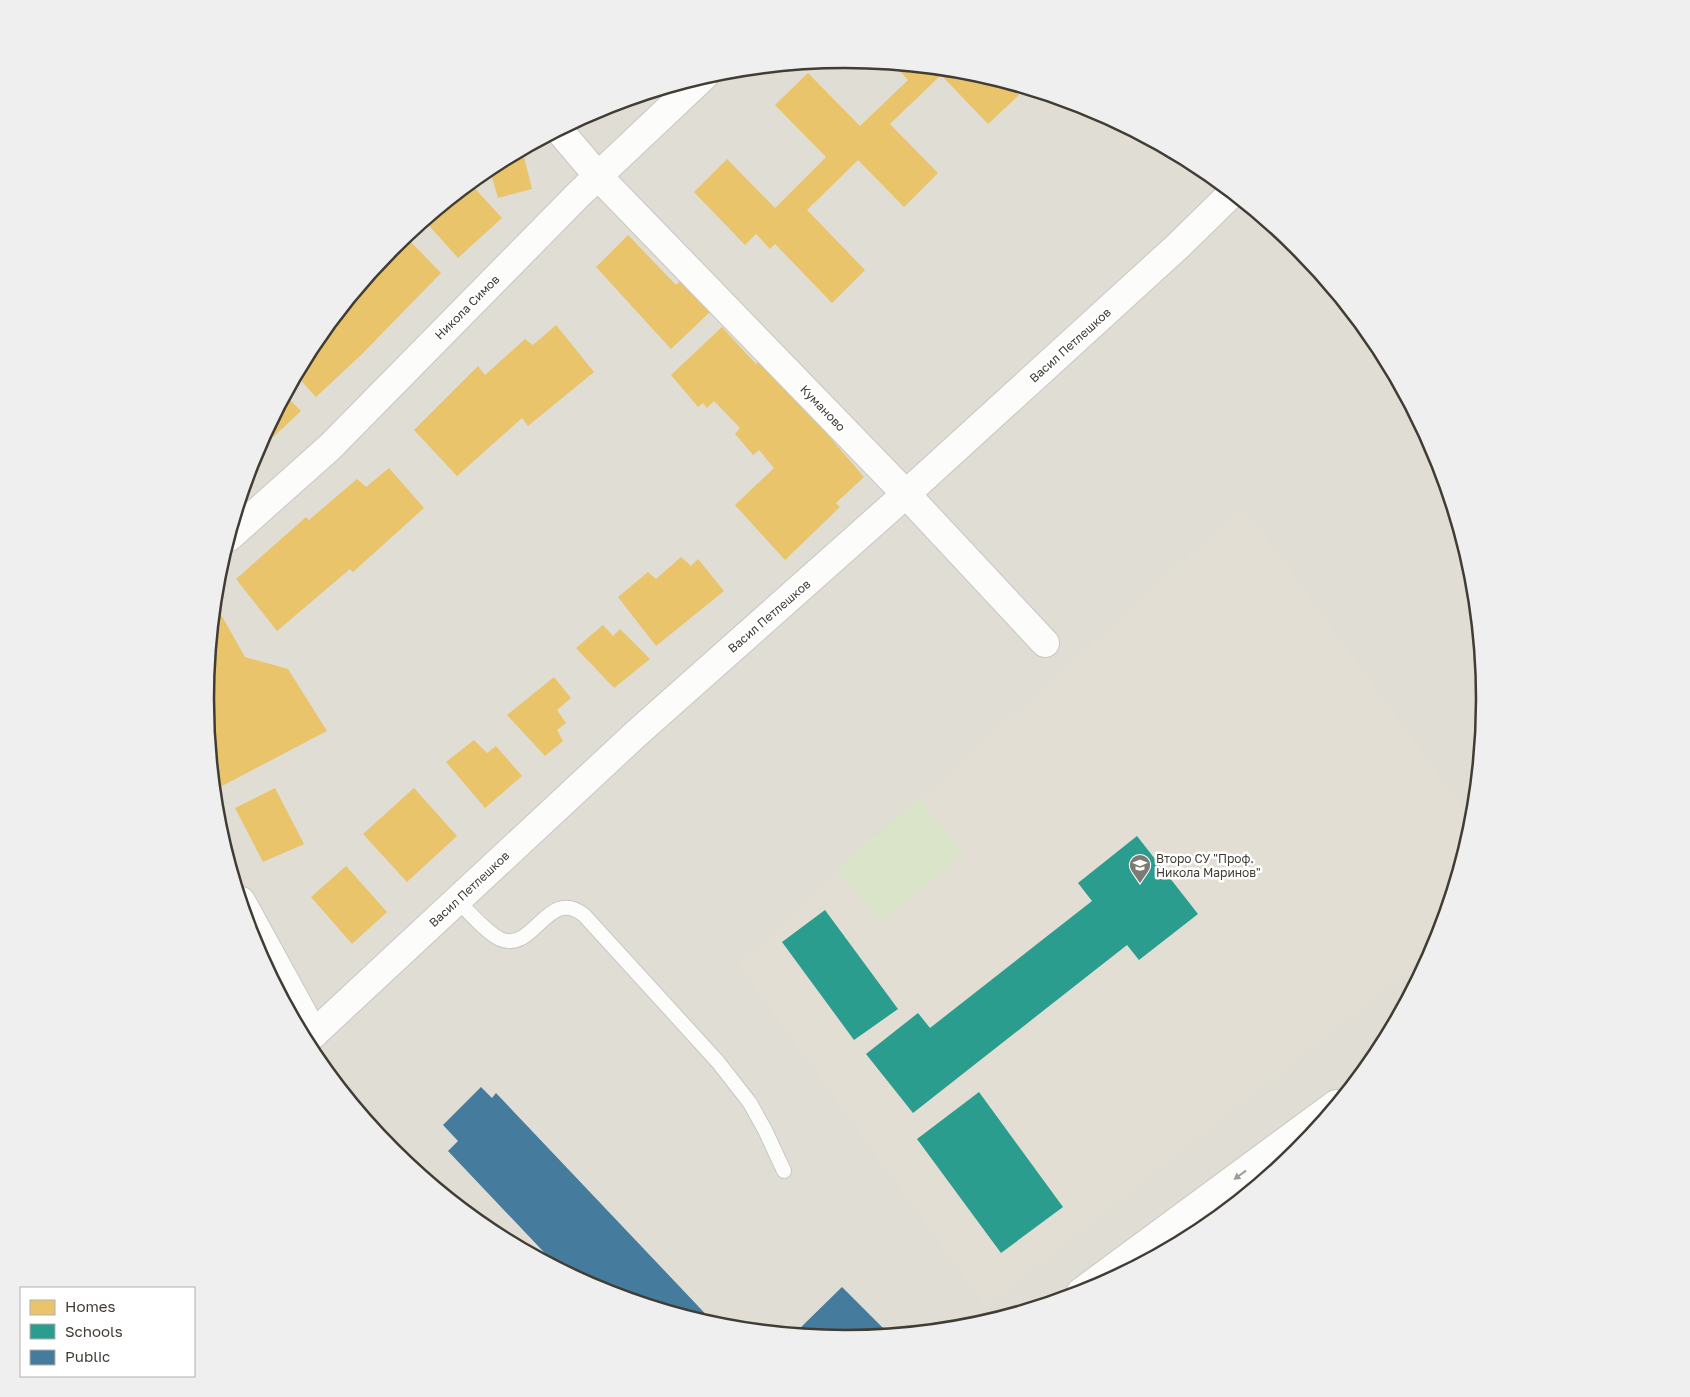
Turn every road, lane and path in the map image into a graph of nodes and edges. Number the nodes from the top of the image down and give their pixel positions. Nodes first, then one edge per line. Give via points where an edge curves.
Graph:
1 (693, 87) edge
2 (563, 135) edge
3 (598, 176) junction
4 (1227, 197) edge
5 (906, 494) junction
6 (238, 529) edge
7 (1045, 643) dead end
8 (456, 900) junction
9 (273, 964) edge
10 (287, 993) edge
11 (312, 1036) edge
12 (1314, 1120) edge
13 (784, 1171) dead end
14 (1111, 1270) edge

1 - 3 street, Никола Симов
2 - 3 street, Куманово
3 - 5 street, Куманово
3 - 6 street, Никола Симов via 330,448
4 - 5 street, Васил Петлешков via 1178,246
5 - 7 street, Куманово
5 - 8 street, Васил Петлешков via 636,733
8 - 11 street, Васил Петлешков
8 - 13 lane via 493,935 509,941 526,935 558,908 567,907 584,915 718,1062 750,1103
9 - 10 street
12 -> 14 street

